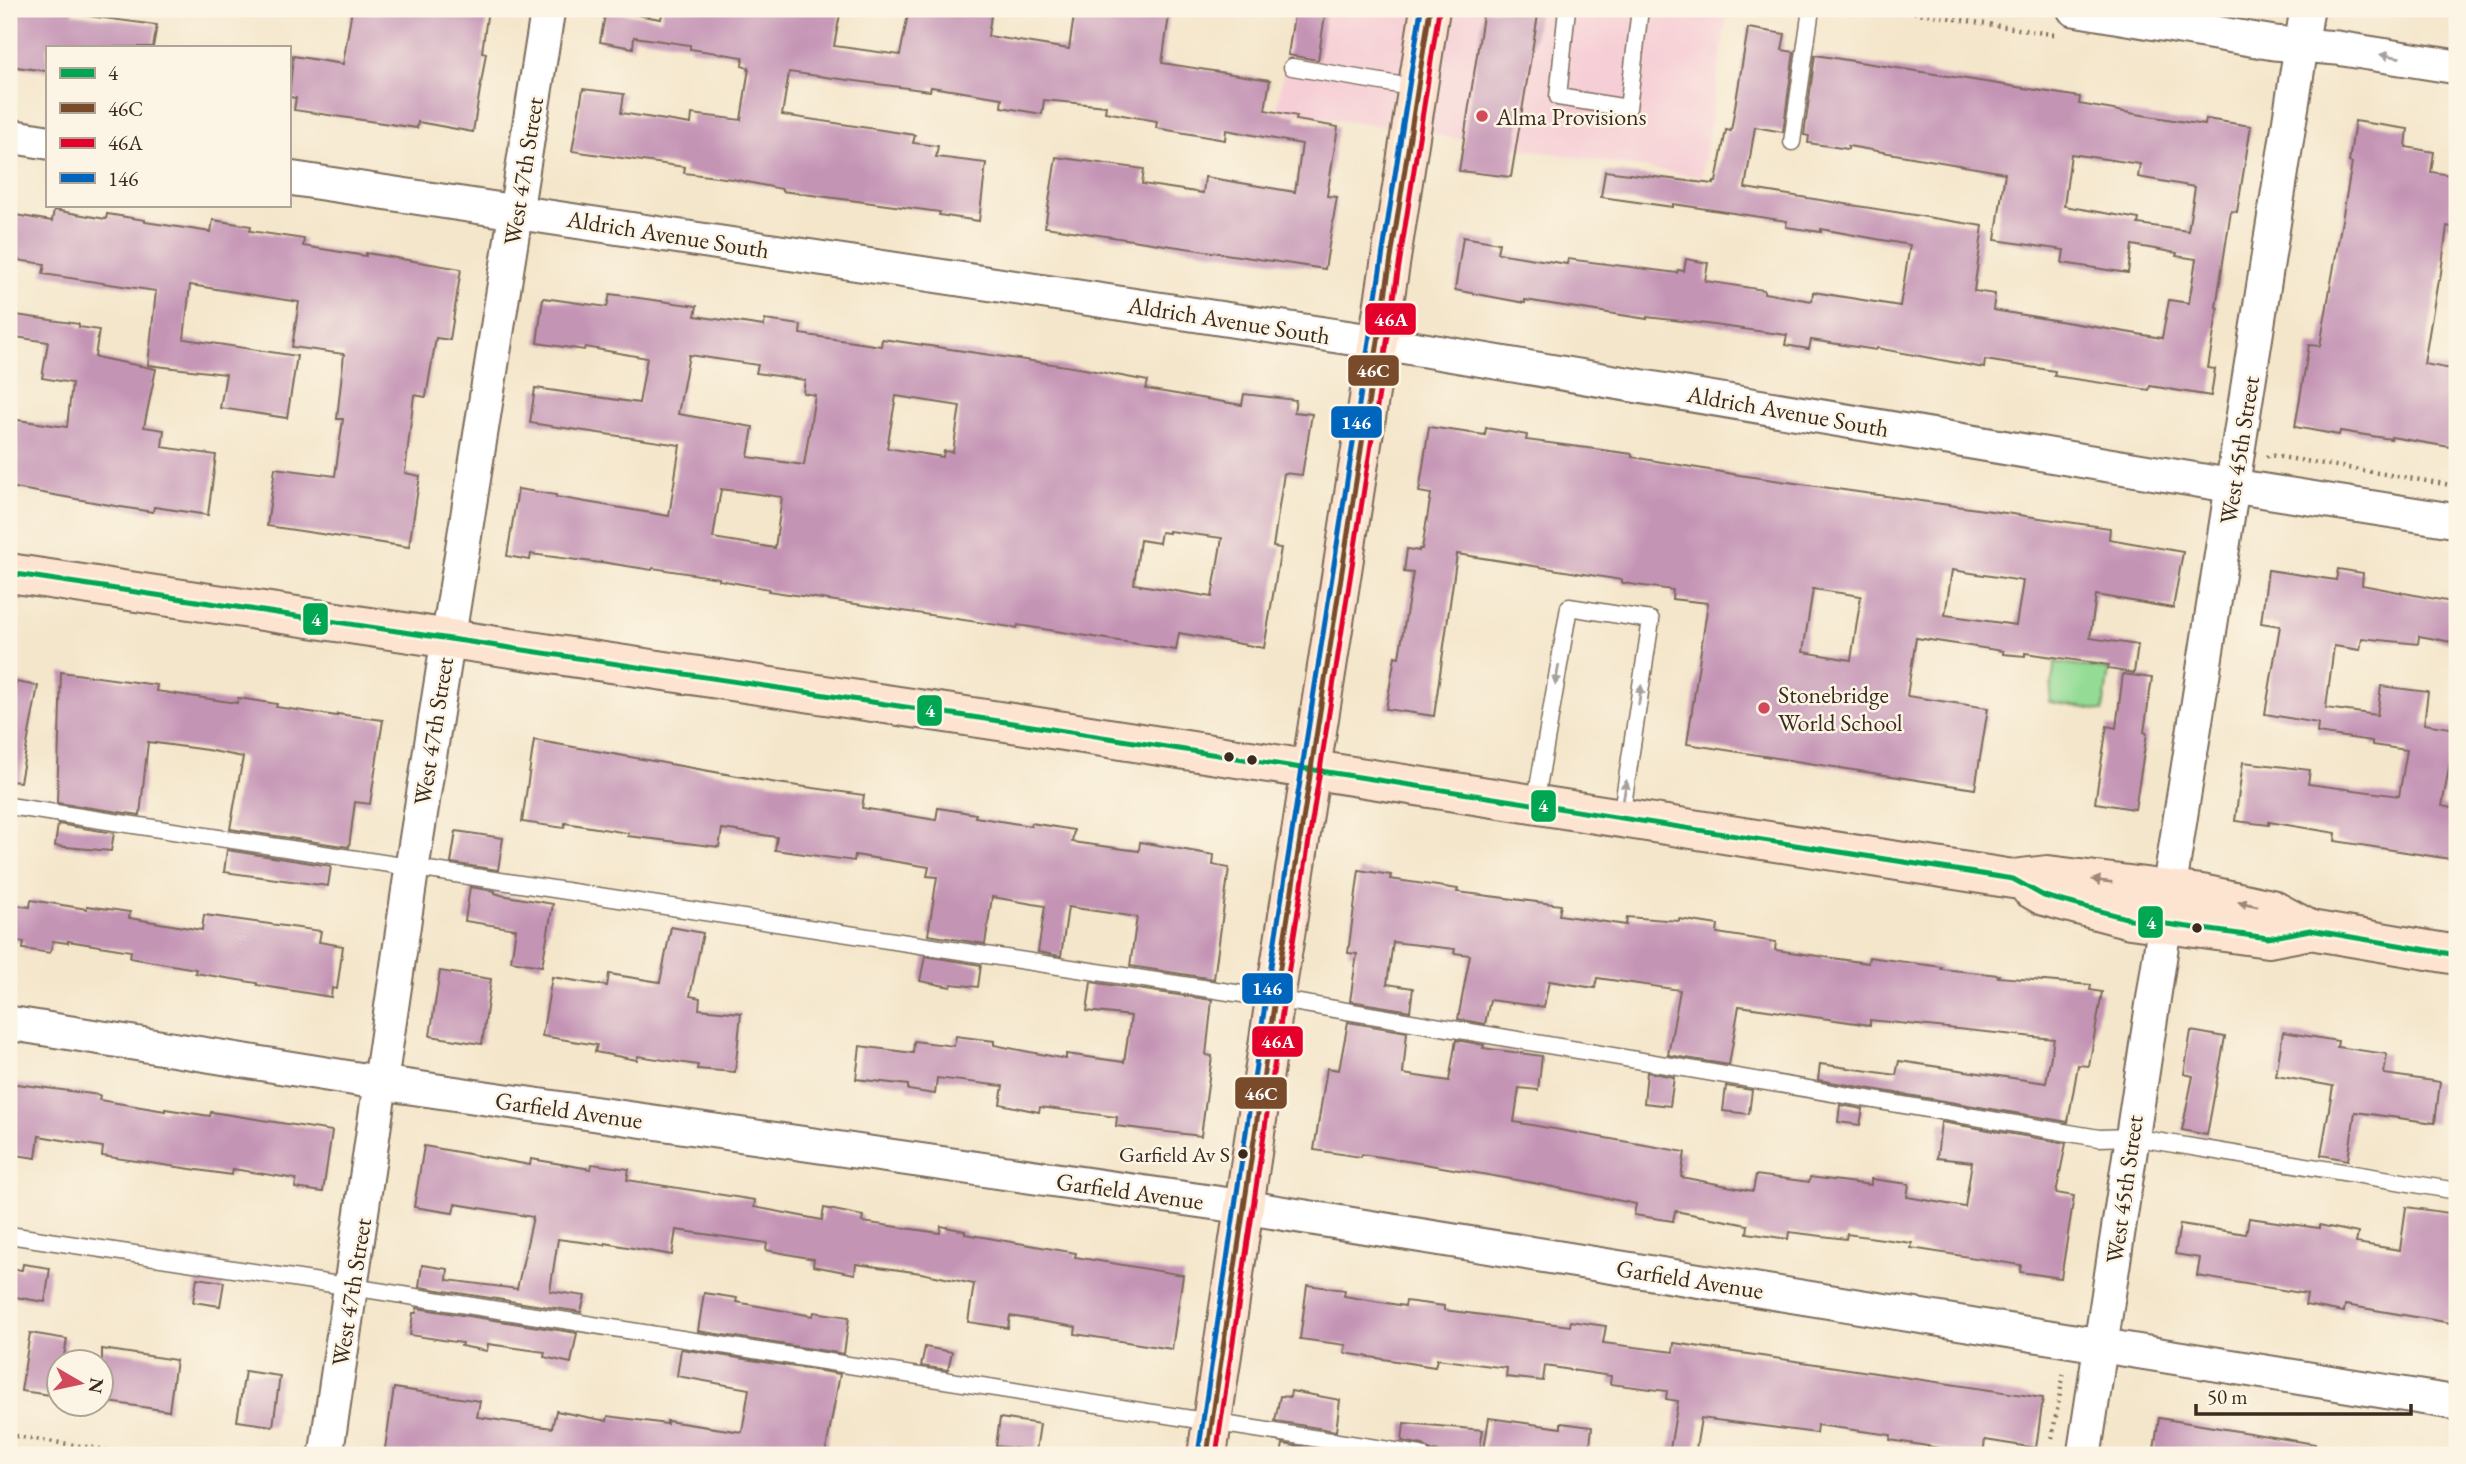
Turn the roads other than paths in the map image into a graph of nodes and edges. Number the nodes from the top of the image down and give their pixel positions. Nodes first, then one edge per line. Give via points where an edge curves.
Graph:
1 (548, 9) edge
2 (1430, 9) edge
3 (1567, 9) edge
4 (1640, 9) edge
5 (1811, 9) edge
6 (2074, 9) edge
7 (2307, 9) edge
8 (2300, 44) junction
9 (2457, 66) edge
10 (1292, 67) dead end
11 (1418, 88) junction
12 (9, 136) edge
13 (46, 142) edge
14 (1792, 142) dead end
15 (290, 178) edge
16 (516, 211) junction
17 (1377, 342) junction
18 (2233, 486) junction
19 (2457, 521) edge
20 (9, 573) edge
21 (448, 640) junction
22 (1311, 770) junction
23 (1535, 805) junction
24 (9, 806) edge
25 (1621, 818) junction
26 (412, 867) junction
27 (2167, 906) junction
28 (2457, 955) edge
29 (1275, 999) junction
30 (9, 1023) edge
31 (382, 1083) junction
32 (2132, 1137) junction
33 (2457, 1191) edge
34 (1244, 1207) junction
35 (9, 1235) edge
36 (352, 1287) junction
37 (2101, 1346) junction
38 (2457, 1403) edge
39 (1209, 1439) edge
40 (326, 1455) edge
41 (1420, 1455) edge
42 (2084, 1455) edge

1 - 16 street, West 47th Street
2 - 11 main road
3 - 4 lane via 1558,97 1628,108
5 - 14 lane
6 - 8 street
7 - 8 street, West 45th Street
9 -> 8 street
8 - 18 street, West 45th Street
10 - 11 lane
11 - 17 main road
12 - 13 street
15 - 16 street, Aldrich Avenue South
16 - 17 street, Aldrich Avenue South
16 - 21 street, West 47th Street
17 - 18 street, Aldrich Avenue South
17 - 22 main road
18 - 19 street, Aldrich Avenue South
18 - 27 street, West 45th Street
20 - 21 main road
21 - 22 main road
21 - 26 street, West 47th Street
22 - 23 main road
22 - 29 main road
23 - 25 main road
25 -> 23 lane via 1651,620 1569,607
24 - 26 lane
25 - 27 main road via 2013,879 2044,896 2130,919
26 - 29 lane
26 - 31 street, West 47th Street
27 - 28 main road via 2202,894 2271,909 2310,930
27 - 32 street, West 45th Street
29 - 32 lane via 2099,1138
29 - 34 main road
30 - 31 street, Garfield Avenue
31 - 34 street, Garfield Avenue
31 - 36 street, West 47th Street
32 - 33 lane
32 - 37 street, West 45th Street
34 - 37 street, Garfield Avenue
34 - 39 main road
35 - 36 lane
36 - 39 lane
36 - 40 street, West 47th Street
37 - 38 street, Garfield Avenue
37 - 42 street, West 45th Street
39 - 41 lane

